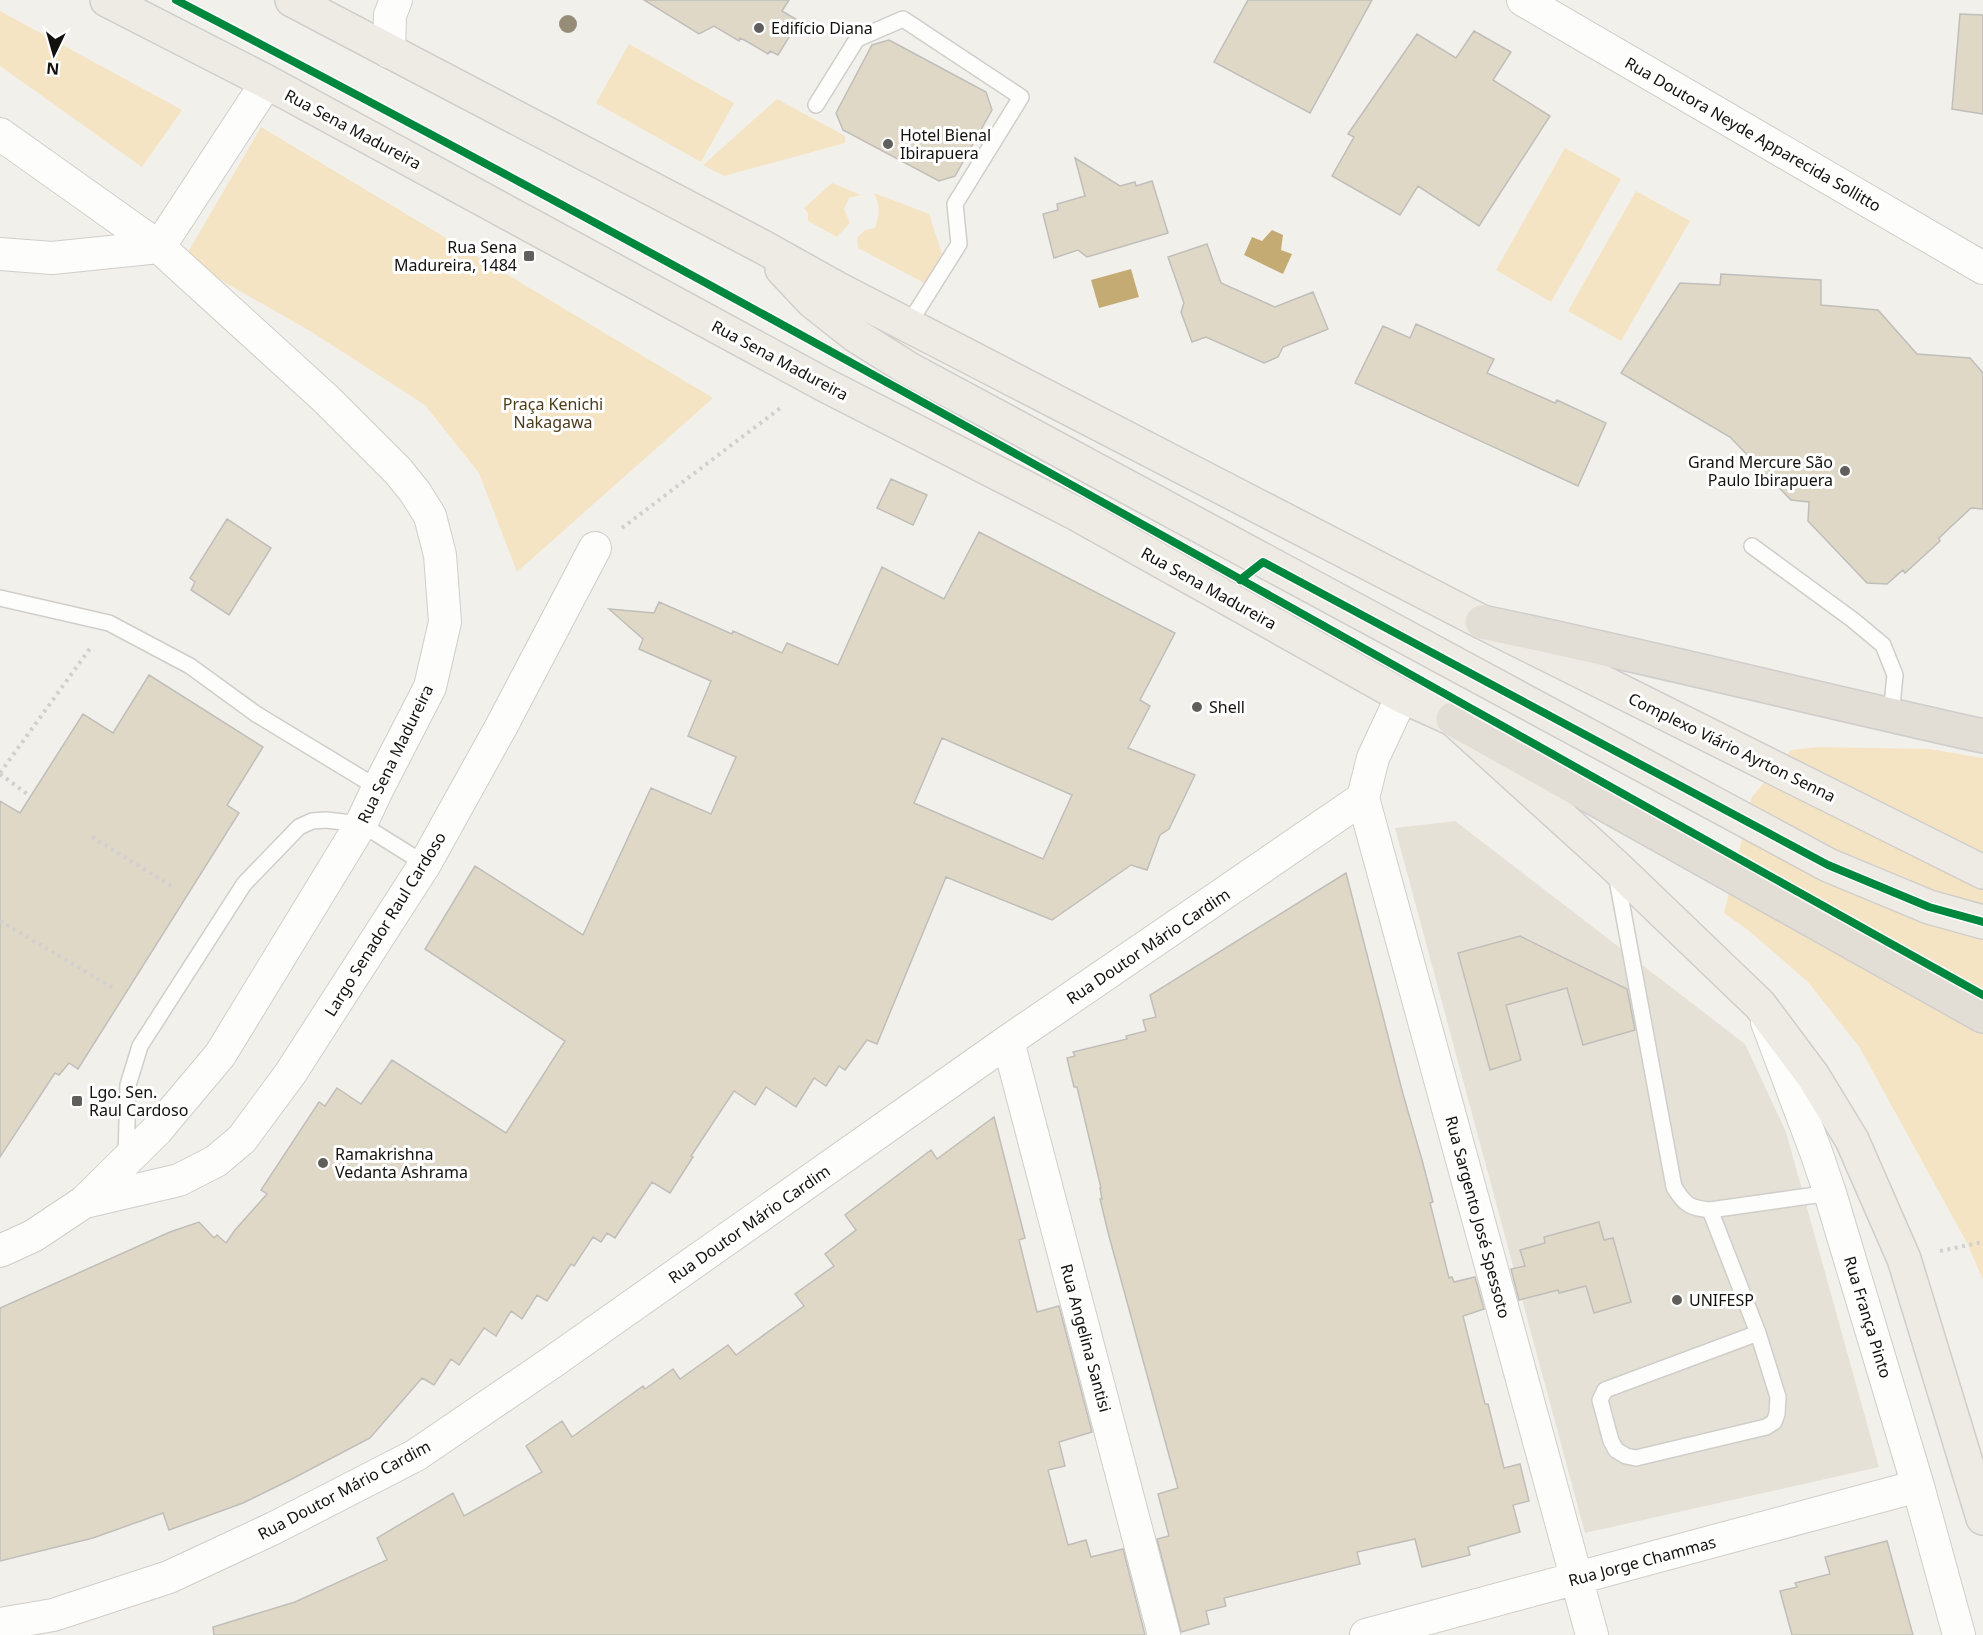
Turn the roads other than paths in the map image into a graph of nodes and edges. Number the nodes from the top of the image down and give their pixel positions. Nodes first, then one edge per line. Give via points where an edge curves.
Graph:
1 (107, 0) edge
2 (292, 0) edge
3 (396, 0) edge
4 (1523, 0) edge
5 (389, 52) junction
6 (267, 82) junction
7 (816, 105) dead end
8 (0, 134) edge
9 (761, 246) junction
10 (159, 247) junction
11 (0, 254) edge
12 (1983, 268) edge
13 (908, 325) junction
14 (1752, 546) dead end
15 (595, 548) road end
16 (0, 598) edge
17 (1482, 622) junction
18 (1402, 696) junction
19 (1890, 715) junction
20 (1453, 719) junction
21 (1983, 736) edge
22 (378, 788) junction
23 (1363, 798) junction
24 (361, 824) junction
25 (425, 864) junction
26 (1614, 865) junction
27 (1983, 872) edge
28 (1983, 922) edge
29 (1760, 1005) junction
30 (1983, 1016) edge
31 (1008, 1041) junction
32 (126, 1160) junction
33 (1830, 1193) junction
34 (84, 1202) junction
35 (1710, 1210) junction
36 (0, 1251) edge
37 (1758, 1333) junction
38 (1918, 1486) junction
39 (1983, 1518) edge
40 (1576, 1579) junction
41 (0, 1624) edge
42 (1164, 1635) edge
43 (1366, 1635) edge
44 (1592, 1635) edge
45 (1959, 1635) edge

1 - 6 main road, Rua Sena Madureira
2 - 5 main road
3 - 5 street via 390,15
4 - 12 street, Rua Doutora Neyde Apparecida Sollitto
5 - 9 main road
6 - 10 street
6 - 18 main road, Rua Sena Madureira via 823,384 1077,514
7 - 13 lane via 857,39 903,19 1021,97 955,204 959,244
8 - 10 street, Rua Sena Madureira
9 - 13 main road
9 - 28 main road via 812,301 855,335 909,369 1828,866 1929,907
10 - 11 street via 52,258
10 - 22 street, Rua Sena Madureira via 350,422 416,492 430,516 440,555 445,622 430,687
13 - 17 main road
14 - 19 lane via 1883,645 1895,675
15 - 25 street, Largo Senador Raul Cardoso
16 - 22 lane via 109,623 190,666 256,714
17 - 19 highway
17 - 27 main road, Complexo Viário Ayrton Senna
18 - 20 main road, Rua Sena Madureira
18 - 23 street via 1373,758
19 - 21 highway
20 - 26 main road, Rua Sena Madureira
20 - 30 highway
22 - 24 street, Rua Sena Madureira
23 - 31 street, Rua Doutor Mário Cardim
23 - 40 street, Rua Sargento José Spessoto
24 - 25 lane
24 - 32 street, Rua Sena Madureira via 220,1056
24 - 32 lane via 326,820 299,827 244,885 141,1046 128,1085
25 - 34 street, Largo Senador Raul Cardoso via 290,1074 242,1138 216,1161 179,1180
26 - 29 main road, Rua Sena Madureira
26 - 35 lane via 1674,1187 1694,1209
29 - 33 street, Rua França Pinto
29 - 39 main road, Rua Sena Madureira via 1813,1076 1852,1140 1904,1259
31 - 41 street, Rua Doutor Mário Cardim via 416,1455 169,1577 53,1615
31 - 42 street, Rua Angelina Santisi
32 - 34 street, Rua Sena Madureira
33 - 35 lane
33 - 38 street, Rua França Pinto
34 - 36 street, Rua Sena Madureira via 33,1236
35 - 37 lane
37 - 37 lane via 1605,1390 1600,1400 1617,1450 1636,1458 1774,1422 1778,1397
38 - 40 street, Rua Jorge Chammas
38 - 45 street, Rua França Pinto
40 - 43 street, Rua Jorge Chammas
40 - 44 street, Rua Sargento José Spessoto

